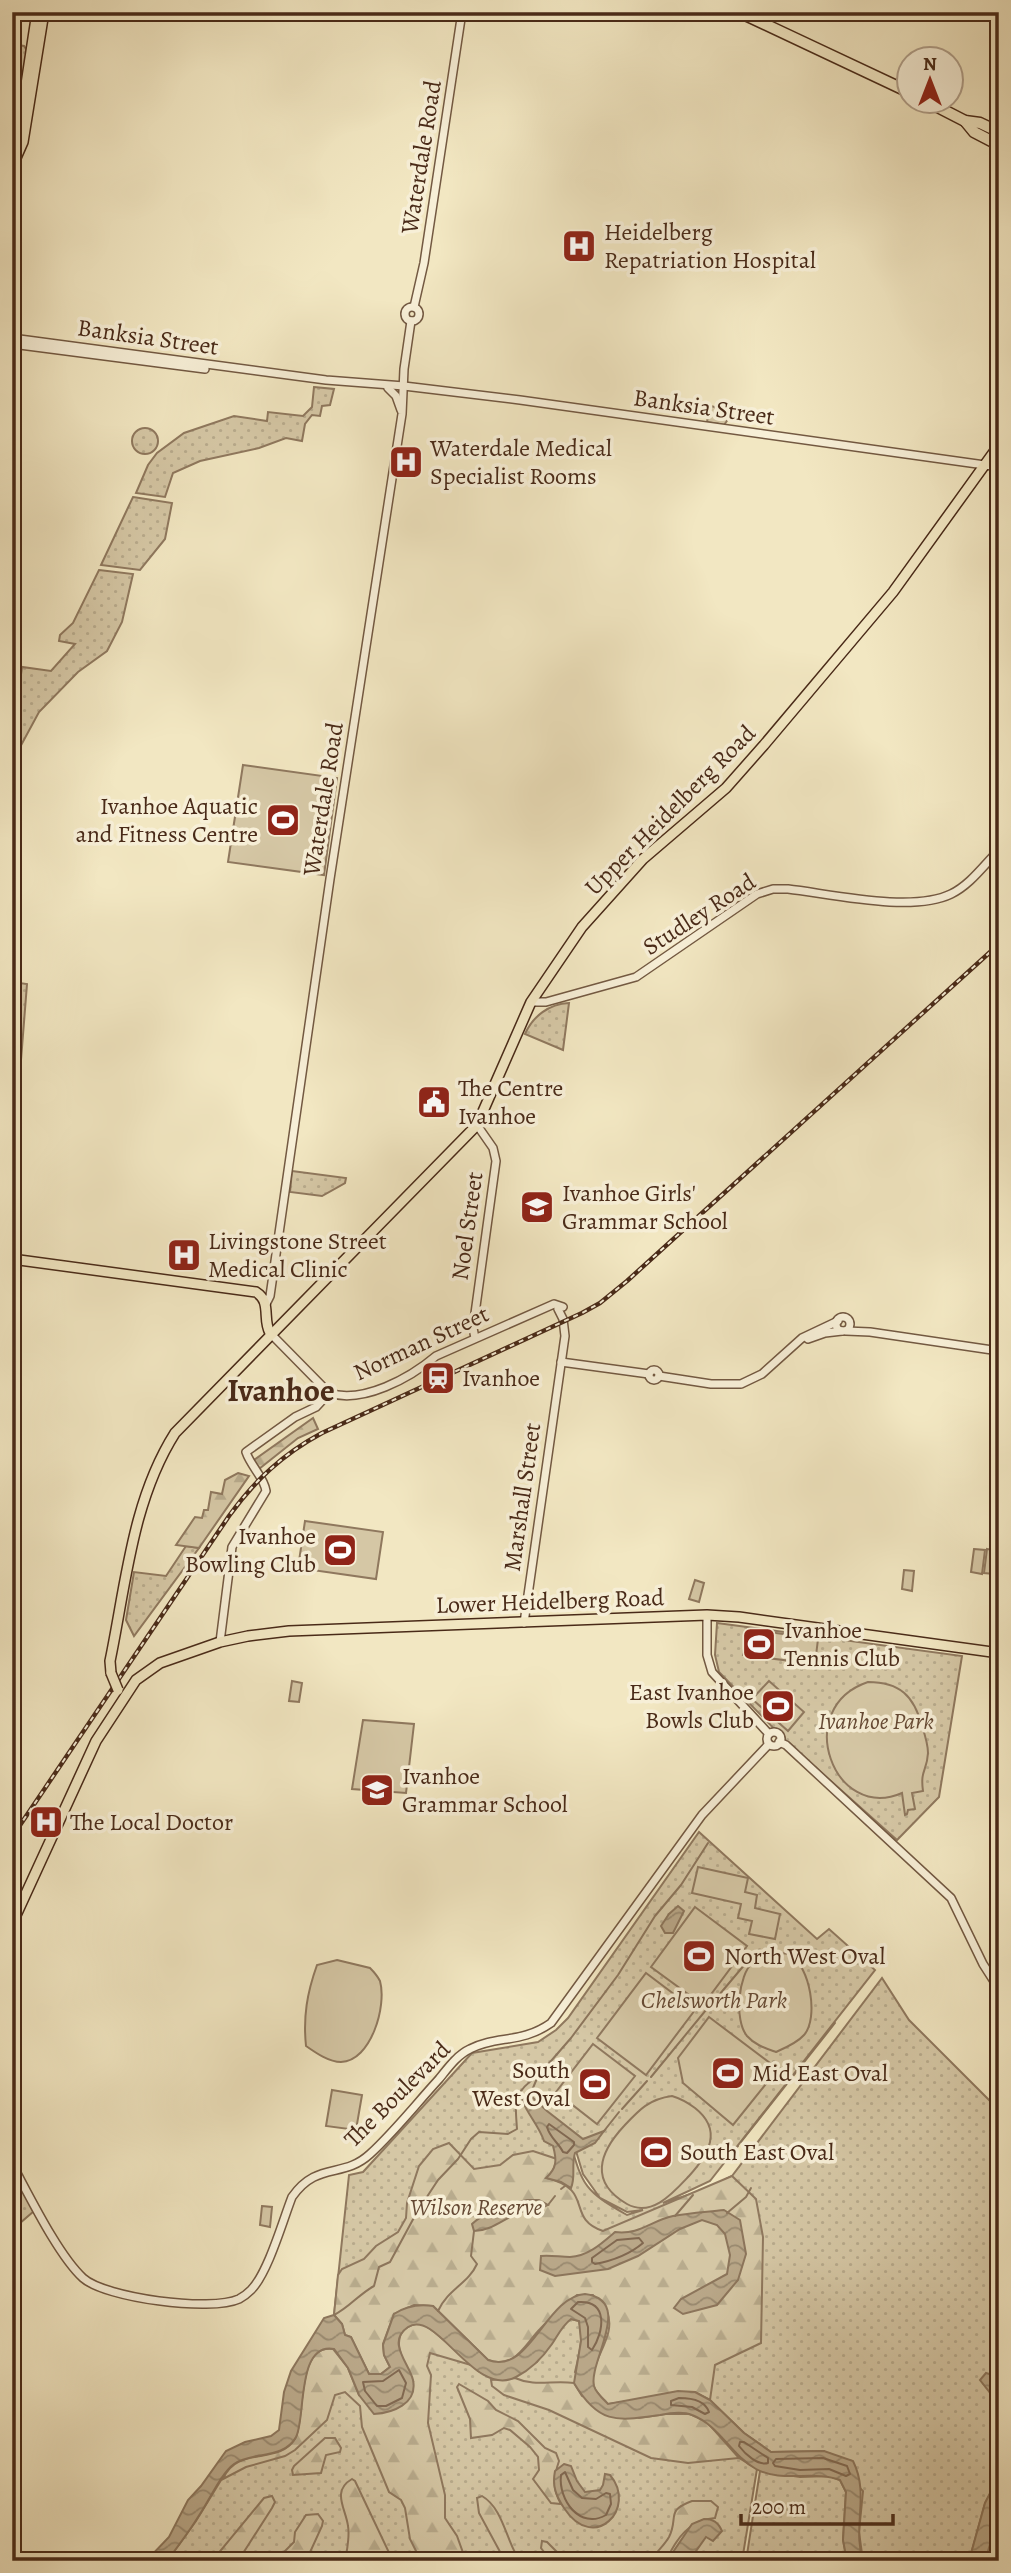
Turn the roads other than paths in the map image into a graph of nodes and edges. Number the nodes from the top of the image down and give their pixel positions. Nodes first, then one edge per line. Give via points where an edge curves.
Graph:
1 (37, 12) edge
2 (44, 12) edge
3 (462, 12) edge
4 (739, 12) edge
5 (895, 85) edge
6 (955, 116) edge
7 (965, 121) junction
8 (999, 132) edge
9 (999, 145) edge
10 (12, 148) edge
11 (12, 167) edge
12 (12, 338) edge
13 (12, 344) edge
14 (404, 369) junction
15 (385, 386) junction
16 (404, 386) junction
17 (402, 414) junction
18 (999, 445) edge
19 (985, 465) junction
20 (999, 467) edge
21 (999, 850) edge
22 (531, 1002) junction
23 (477, 1125) junction
24 (12, 1259) edge
25 (272, 1283) junction
26 (256, 1292) junction
27 (266, 1304) junction
28 (560, 1306) joint
29 (838, 1321) junction
30 (849, 1321) junction
31 (844, 1331) junction
32 (870, 1332) junction
33 (270, 1333) junction
34 (475, 1338) junction
35 (795, 1345) junction
36 (999, 1351) edge
37 (561, 1362) junction
38 (329, 1393) junction
39 (707, 1615) junction
40 (524, 1623) junction
41 (220, 1643) junction
42 (999, 1653) edge
43 (121, 1701) junction
44 (769, 1734) junction
45 (779, 1742) junction
46 (769, 1744) junction
47 (12, 1924) edge
48 (999, 1989) edge
49 (12, 2164) edge

1 - 10 main road via 18,137
2 - 11 main road via 23,142
3 - 14 street, Waterdale Road via 424,263 414,307 405,313 411,321
4 - 5 highway
6 - 7 highway
7 - 8 highway
7 - 9 highway via 974,132
12 - 15 street, Banksia Street
13 - 15 street, Banksia Street via 239,374
14 - 15 street
14 - 16 street, Waterdale Road
15 - 16 street, Banksia Street
15 - 17 street via 396,396
16 - 17 street, Waterdale Road
16 - 19 street, Banksia Street
17 - 25 street, Waterdale Road
18 - 19 main road, Upper Heidelberg Road
19 - 20 street, Banksia Street
19 - 22 main road, Upper Heidelberg Road via 894,592 726,788 643,859 582,927
21 - 22 street, Studley Road via 963,887 931,901 908,904 788,889 757,894 636,977
22 - 23 main road, Upper Heidelberg Road
23 - 33 main road, Upper Heidelberg Road
23 - 34 street, Noel Street via 490,1142 496,1161
24 - 26 main road
25 - 26 street
25 - 27 street, Waterdale Road
26 - 27 main road
27 - 33 main road, Waterdale Road via 265,1323
28 - 34 street, Norman Street via 544,1308
28 - 37 street, Marshall Street via 565,1336
29 - 30 street
29 - 31 street via 837,1328
29 - 35 street
30 - 31 street
30 - 32 street
31 - 32 street
31 - 35 street
32 - 36 street
33 - 38 street
33 - 43 main road, Upper Heidelberg Road, bridge via 186,1418 148,1489 134,1534 110,1661
34 - 38 street, Norman Street via 366,1394
35 - 37 street via 762,1374 741,1384 659,1376 654,1380 649,1374
37 - 40 street, Marshall Street
38 - 41 street, Norman Street via 246,1452 266,1491 232,1547
39 - 40 main road, Lower Heidelberg Road
39 - 42 main road, Lower Heidelberg Road
39 - 44 street via 712,1672
40 - 41 main road, Lower Heidelberg Road via 289,1630
41 - 43 main road, Lower Heidelberg Road via 147,1670
43 - 47 main road, Lower Heidelberg Road via 87,1759
44 - 45 street via 779,1734
44 - 46 street
45 - 46 street
45 - 48 street via 951,1898
46 - 49 street, The Boulevard via 698,1821 551,2023 522,2038 460,2054 369,2154 350,2167 311,2177 300,2186 259,2280 239,2299 186,2304 91,2284 56,2240

